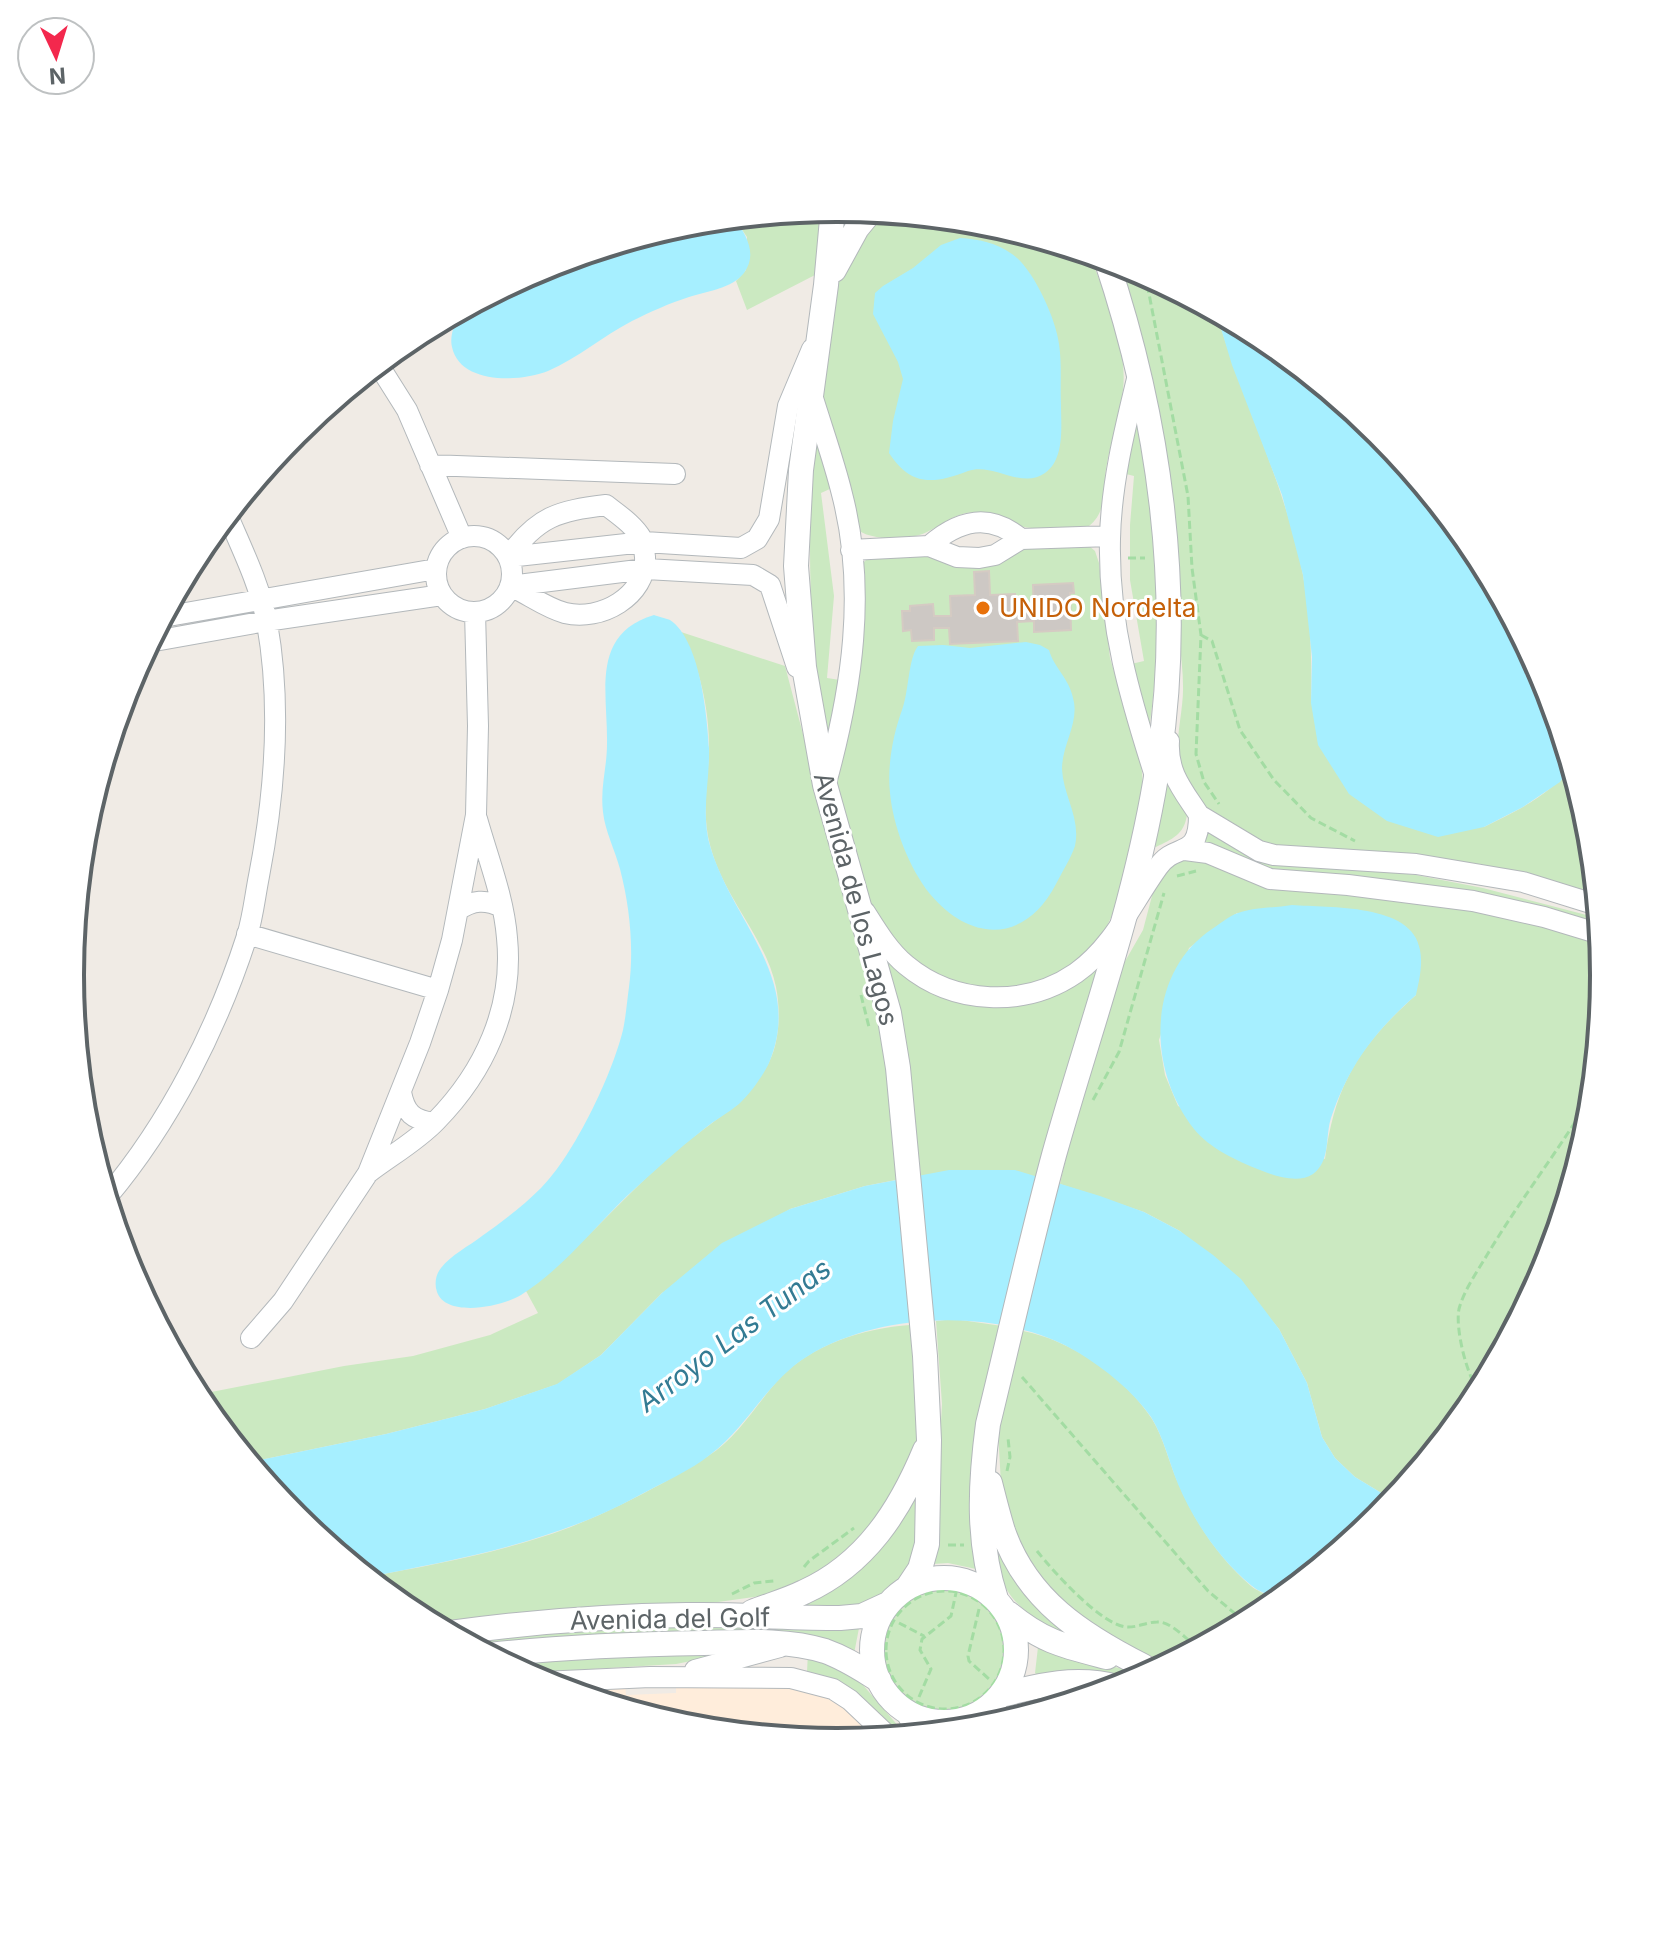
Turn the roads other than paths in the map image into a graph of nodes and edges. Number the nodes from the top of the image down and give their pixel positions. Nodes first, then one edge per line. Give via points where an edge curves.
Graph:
1 (832, 222) edge
2 (862, 223) edge
3 (1110, 273) edge
4 (826, 285) junction
5 (818, 334) junction
6 (384, 373) edge
7 (1139, 374) junction
8 (811, 391) junction
9 (430, 465) junction
10 (675, 474) dead end
11 (232, 527) edge
12 (1110, 536) junction
13 (462, 538) junction
14 (1021, 539) junction
15 (644, 542) junction
16 (929, 546) junction
17 (851, 550) junction
18 (508, 557) junction
19 (436, 569) junction
20 (646, 569) junction
21 (510, 586) junction
22 (442, 595) junction
23 (260, 600) junction
24 (475, 612) junction
25 (176, 615) edge
26 (266, 621) junction
27 (1168, 637) junction
28 (163, 640) edge
29 (810, 709) junction
30 (1156, 779) junction
31 (825, 785) junction
32 (476, 815) junction
33 (1199, 815) junction
34 (1185, 850) junction
35 (859, 902) junction
36 (1586, 902) edge
37 (502, 907) junction
38 (458, 910) junction
39 (1123, 923) junction
40 (1588, 930) edge
41 (247, 934) junction
42 (438, 990) junction
43 (401, 1092) junction
44 (434, 1123) junction
45 (368, 1173) junction
46 (115, 1187) edge
47 (251, 1338) dead end
48 (929, 1440) junction
49 (983, 1460) junction
50 (908, 1587) junction
51 (994, 1605) junction
52 (890, 1612) junction
53 (742, 1616) junction
54 (467, 1631) edge
55 (791, 1644) junction
56 (511, 1653) edge
57 (1141, 1663) edge
58 (1138, 1664) edge
59 (668, 1677) junction
60 (879, 1680) junction
61 (576, 1681) edge
62 (1091, 1683) edge
63 (999, 1689) junction
64 (911, 1706) junction
65 (979, 1714) edge
66 (935, 1721) edge
67 (915, 1723) edge
68 (878, 1726) edge

1 - 4 street, Avenida de los Lagos
2 - 4 street
3 - 7 street
4 - 5 street, Avenida de los Lagos
5 - 8 street, Avenida de los Lagos
5 - 15 street via 788,406 769,519 757,539 741,548
6 - 9 street via 407,410
7 - 12 street via 1117,472
7 - 27 street via 1161,505
8 - 17 street via 842,494
8 - 29 street, Avenida de los Lagos via 796,566
9 - 10 street
9 - 13 street
11 - 23 street
12 - 14 street
12 - 30 street via 1116,635
13 - 18 street via 484,537
13 - 19 street via 444,550
14 - 16 street via 979,558 957,557
14 - 16 street via 993,522 976,523 954,527
15 - 18 street
15 - 18 street via 606,505 567,510 544,520
15 - 20 street
16 - 17 street
17 - 31 street via 851,674
18 - 21 street
19 - 22 street
19 - 23 street
20 - 21 street
20 - 21 street via 625,600 588,615 566,613
20 - 29 street via 753,575 770,585
21 - 24 street via 496,605
22 - 24 street via 453,606
22 - 26 street
23 - 25 street
23 - 26 street
24 - 32 street
26 - 28 street
26 - 41 street via 276,698 275,755
27 - 30 street
27 - 33 street via 1175,682 1170,767
29 - 31 street, Avenida de los Lagos
30 - 39 street
31 - 35 street, Avenida de los Lagos
32 - 37 street
32 - 38 street
33 - 34 street via 1198,837
33 - 36 street via 1274,855 1416,864 1523,882
34 - 39 street via 1162,862
34 - 40 street via 1208,853 1270,879 1473,901
35 - 39 street via 905,965 932,983 981,998 1048,989 1077,972
35 - 48 street, Avenida de los Lagos via 889,1013
37 - 38 street via 478,901
37 - 44 street via 508,973 495,1032 472,1079
38 - 42 street
39 - 49 street via 1054,1157
41 - 42 street
41 - 46 street via 179,1094
42 - 43 street
43 - 44 street via 410,1116
43 - 45 street
44 - 45 street
45 - 47 street via 283,1301
48 - 50 street, Avenida de los Lagos via 927,1544
48 - 53 street via 911,1484 868,1547 804,1593
49 - 51 street via 983,1546
49 - 57 street via 1008,1541 1033,1584 1087,1635
50 - 51 street via 938,1577 984,1589
50 - 52 street
51 - 58 street via 1053,1643
51 - 63 street via 1015,1637 1016,1663
52 - 53 street, Avenida del Golf
52 - 60 street via 877,1622 872,1641
53 - 54 street, Avenida del Golf via 548,1621
55 - 56 street, Avenida del Golf via 673,1643
55 - 59 street
55 - 60 street, Avenida del Golf via 848,1660
59 - 61 street
59 - 68 street via 791,1678 850,1700
60 - 64 street via 890,1697
62 - 63 street
63 - 65 street
64 - 66 street via 922,1718
64 - 67 street

